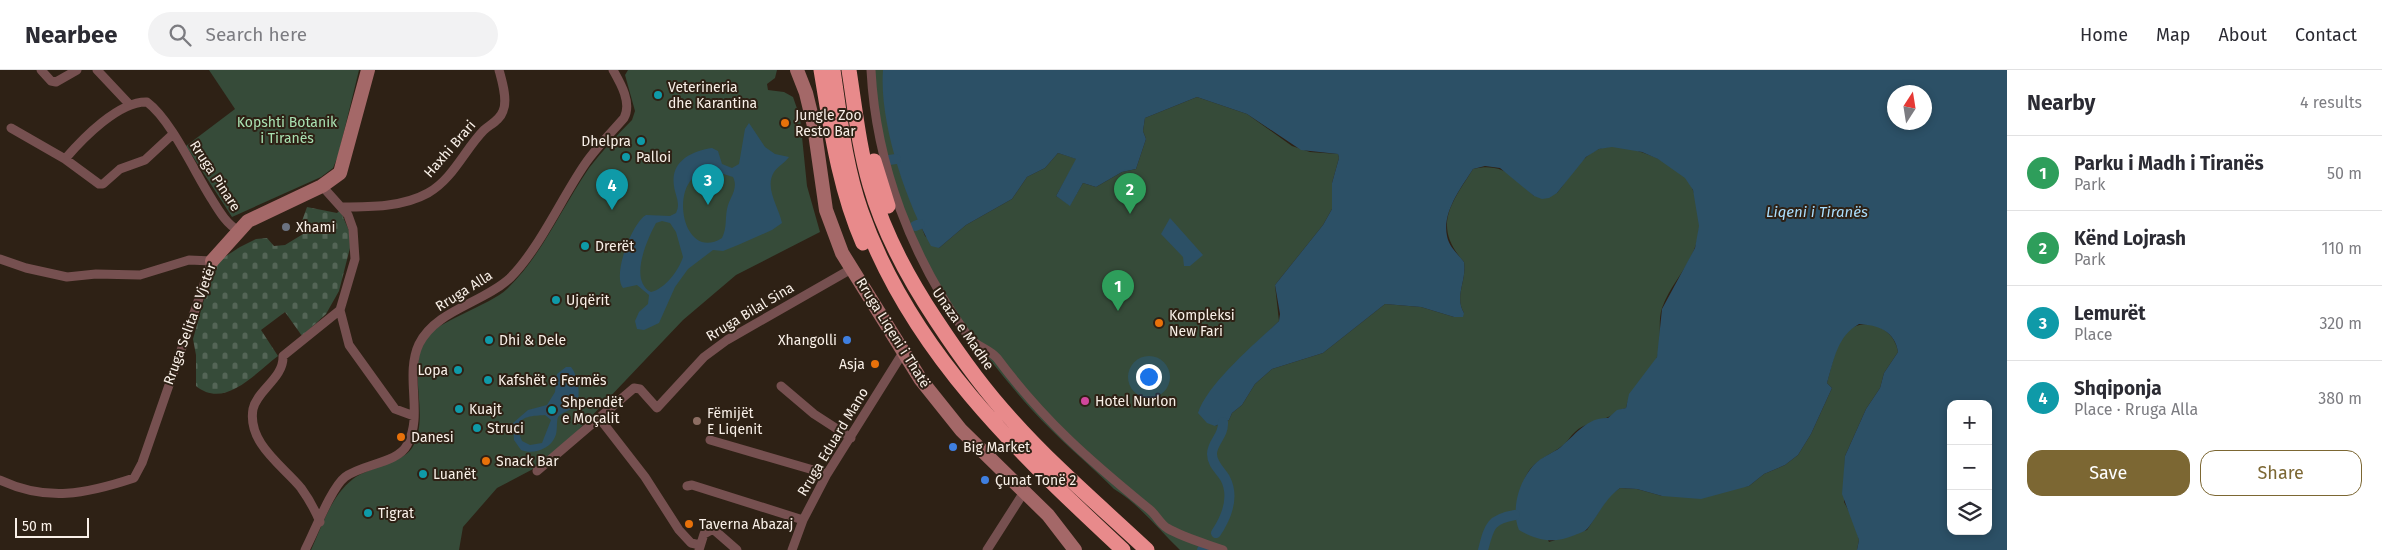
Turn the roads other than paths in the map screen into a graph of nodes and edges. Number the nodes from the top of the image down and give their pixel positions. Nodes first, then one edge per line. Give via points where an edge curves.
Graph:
1 (41, 70) edge
2 (77, 70) edge
3 (97, 70) edge
4 (368, 70) edge
5 (499, 70) edge
6 (797, 70) edge
7 (821, 70) edge
8 (833, 70) edge
9 (849, 70) edge
10 (859, 70) edge
11 (871, 70) edge
12 (616, 71) edge
13 (130, 105) junction
14 (11, 128) dead end
15 (173, 134) junction
16 (65, 159) junction
17 (322, 186) junction
18 (342, 208) junction
19 (238, 230) junction
20 (0, 259) edge
21 (212, 261) junction
22 (853, 268) junction
23 (340, 310) junction
24 (915, 318) junction
25 (938, 324) junction
26 (904, 351) junction
27 (780, 386) dead end
28 (414, 416) junction
29 (600, 419) junction
30 (851, 438) junction
31 (710, 440) dead end
32 (538, 471) dead end
33 (827, 474) junction
34 (0, 480) edge
35 (687, 486) dead end
36 (1024, 492) junction
37 (803, 520) junction
38 (320, 522) junction
39 (700, 547) edge
40 (305, 550) edge
41 (737, 550) edge
42 (792, 550) edge
43 (986, 550) edge
44 (1075, 550) edge
45 (1123, 550) edge
46 (1147, 550) edge
47 (1223, 550) edge

1 - 2 street via 56,82
3 - 13 street
4 - 17 street, Rruga Selita e Vjetër via 340,173
5 - 18 street, Haxhi Brari via 504,111 435,188 417,198 384,206
6 - 22 street, Rruga Liqeni i Thatë via 814,126 829,221 839,247
7 - 24 highway via 837,166 854,222 872,263 896,304
8 - 24 highway via 848,164 860,210 883,264
9 - 25 highway, Unaza e Madhe via 862,153 877,207 902,265
10 - 25 highway via 872,151 883,193 905,252 935,306
11 - 47 street via 878,130 895,198 921,257 968,337 976,345 991,351 1052,426 1151,510 1163,526
12 - 28 street, Rruga Alla via 627,101 627,113 586,163 526,258 498,288 447,316 426,334 419,345 413,370
13 - 15 street, Rruga Pinare via 147,102 164,117
13 - 16 street via 96,129
14 - 16 street, Rruga Pinare
15 - 16 street, Rruga Pinare via 145,160 120,169 103,184
15 - 19 street, Rruga Pinare via 216,206
17 - 18 street
17 - 19 street, Rruga Selita e Vjetër via 259,215
18 - 23 street via 353,229 355,259
19 - 21 street, Rruga Selita e Vjetër
20 - 21 street via 67,277 140,275 189,260
21 - 34 street, Rruga Selita e Vjetër via 134,478 85,491 46,495
22 - 26 street, Rruga Liqeni i Thatë
22 - 29 street, Rruga Bilal Sina via 727,340 704,357 657,408 634,388
23 - 28 street via 348,345 355,356 395,409
23 - 38 street via 283,356 283,365 253,407 256,436 309,500
24 - 45 highway via 957,381 1004,436
25 - 46 highway, Unaza e Madhe via 969,369 1034,444
26 - 30 street, Rruga Eduard Mano
26 - 36 street, Rruga Liqeni i Thatë via 921,380 961,430
27 - 30 street
28 - 38 street, Rruga Alla via 410,438 402,453 356,470 343,479 327,503
29 - 32 street, Rruga Bilal Sina
29 - 39 street via 646,477 679,530 690,543
30 - 33 street, Rruga Eduard Mano
31 - 33 street
33 - 37 street, Rruga Eduard Mano
35 - 37 street
36 - 43 street
36 - 44 street, Rruga Liqeni i Thatë via 1048,515
37 - 42 street, Rruga Eduard Mano
38 - 40 street, Rruga Alla
39 - 41 street via 704,534 713,529

